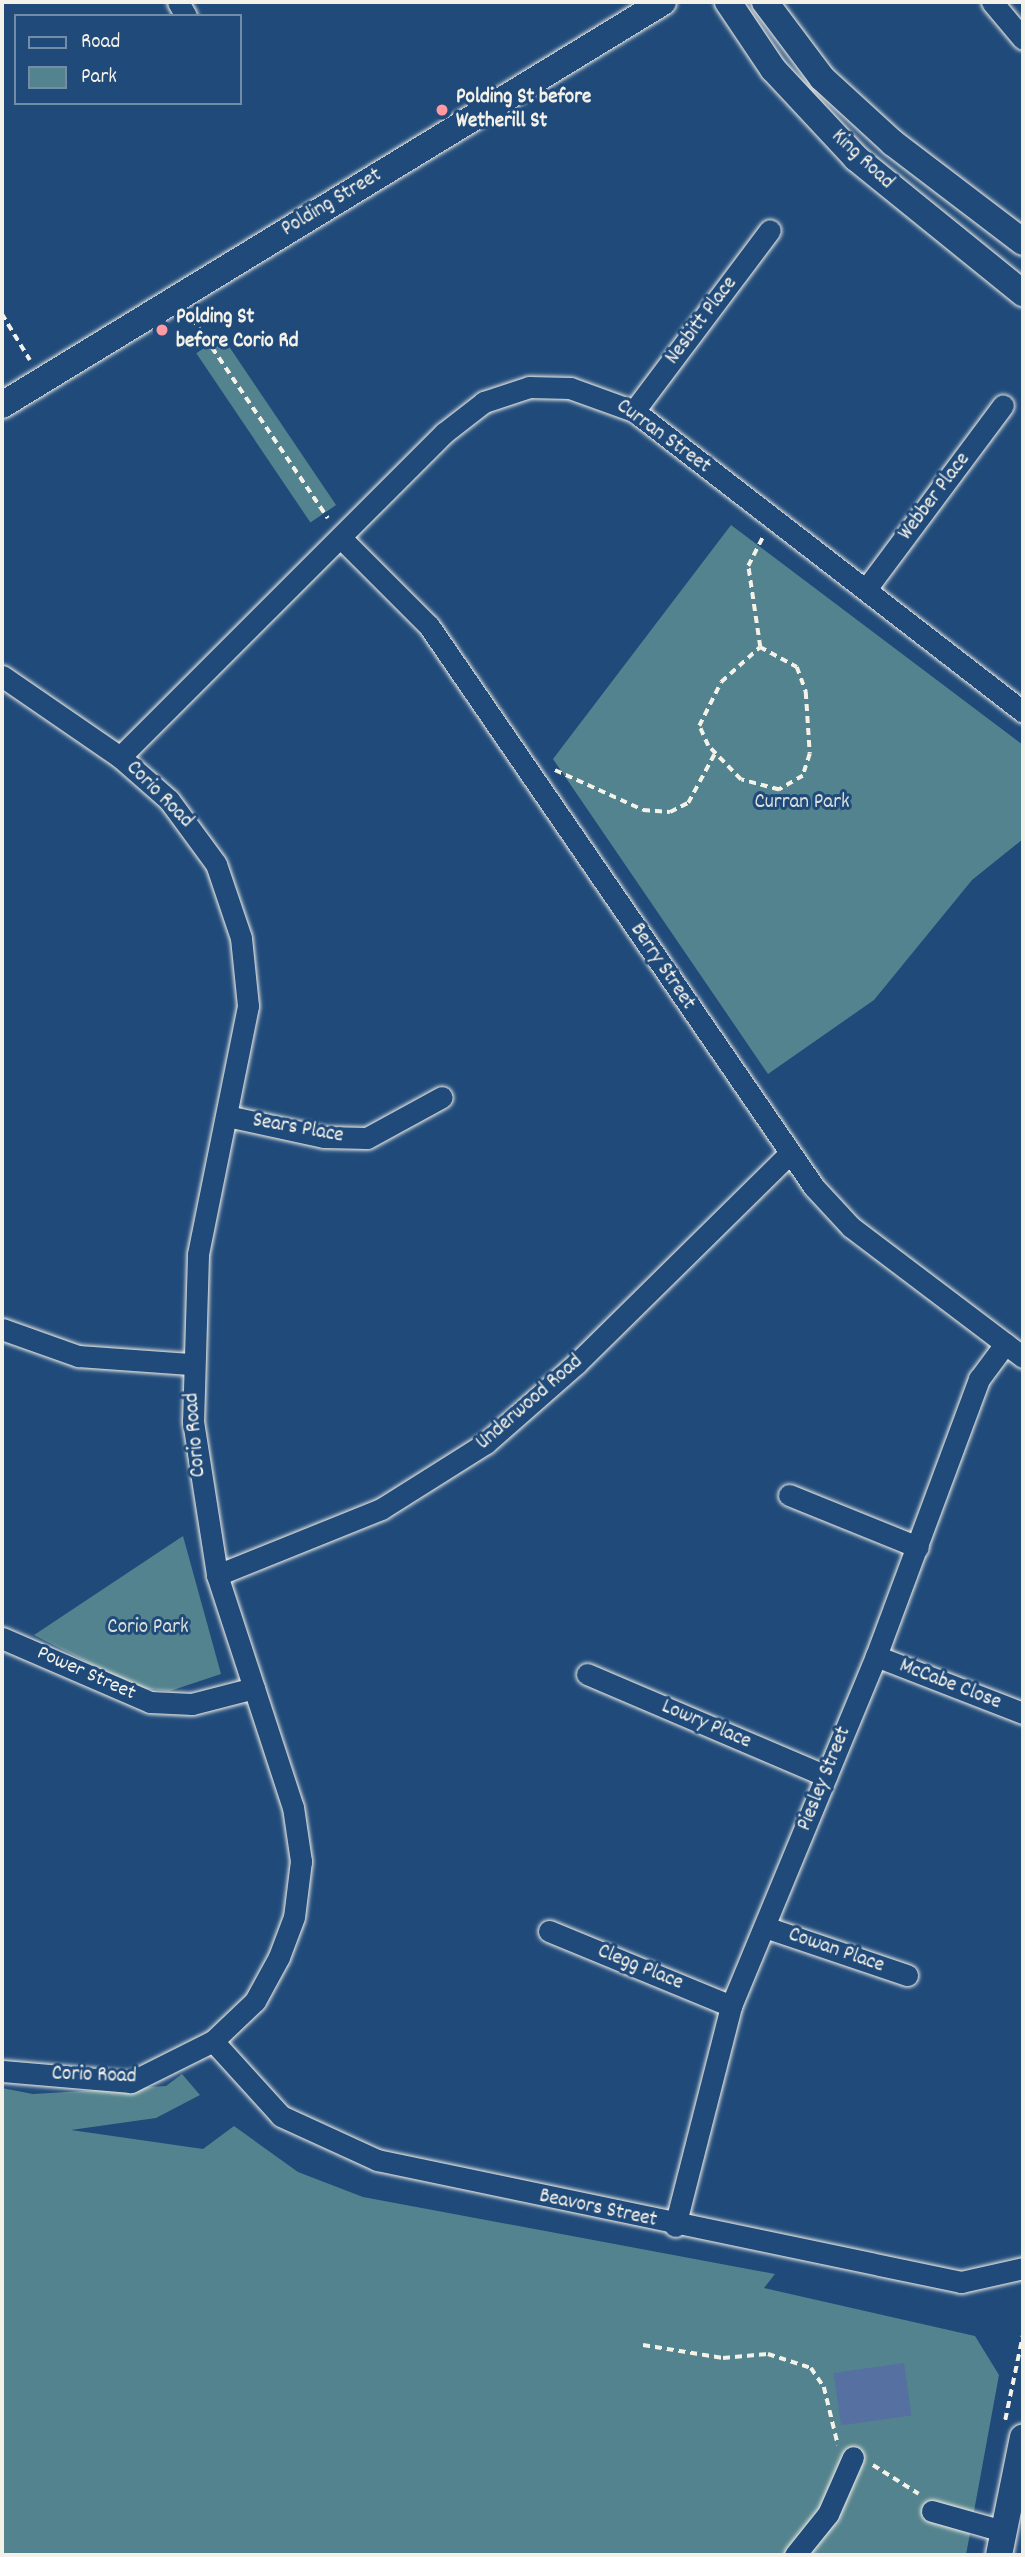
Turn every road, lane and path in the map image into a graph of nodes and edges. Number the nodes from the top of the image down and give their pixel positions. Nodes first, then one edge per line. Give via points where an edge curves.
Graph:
1 (663, 2) edge
2 (728, 2) edge
3 (765, 2) edge
4 (990, 2) edge
5 (1023, 39) edge
6 (770, 230) dead end
7 (1023, 242) edge
8 (1023, 293) edge
9 (2, 314) edge
10 (192, 318) dead end
11 (26, 354) dead end
12 (2, 405) edge
13 (1003, 405) dead end
14 (634, 411) junction
15 (772, 519) junction
16 (341, 538) junction
17 (866, 589) junction
18 (761, 647) junction
19 (2, 676) edge
20 (1023, 712) edge
21 (715, 753) junction
22 (120, 757) junction
23 (555, 771) dead end
24 (442, 1097) dead end
25 (227, 1116) junction
26 (789, 1154) junction
27 (2, 1329) edge
28 (1005, 1344) junction
29 (1023, 1357) edge
30 (190, 1364) junction
31 (789, 1495) dead end
32 (918, 1547) junction
33 (217, 1575) junction
34 (2, 1638) edge
35 (876, 1656) junction
36 (587, 1674) dead end
37 (254, 1688) junction
38 (1023, 1713) edge
39 (826, 1776) junction
40 (765, 1927) junction
41 (549, 1931) dead end
42 (907, 1975) dead end
43 (731, 2006) junction
44 (213, 2041) junction
45 (2, 2071) edge
46 (676, 2226) junction
47 (1023, 2268) edge
48 (643, 2344) dead end
49 (1023, 2437) edge
50 (853, 2457) junction
51 (929, 2503) joint
52 (1001, 2543) edge
53 (795, 2555) edge

1 - 12 main road, Polding Street
2 - 8 main road, King Road via 773,69 856,158
3 - 7 main road, King Road via 822,78 893,144
4 - 5 street
6 - 14 street, Nesbitt Place
9 - 11 path
10 - 16 path
13 - 17 street, Webber Place
14 - 15 street, Curran Street
14 - 16 street, Curran Street via 570,388 507,391 444,433
15 - 17 street, Curran Street
15 - 18 path via 748,566
16 - 22 street, Curran Street
16 - 26 street, Berry Street via 429,626
17 - 20 street, Curran Street
18 - 21 path via 707,701 699,726
18 - 21 path via 797,667 806,692 810,754 803,776 779,790 758,789
19 - 22 street, Corio Road
21 - 23 path via 688,803 670,813 643,810
22 - 25 street, Corio Road via 200,836 233,907 248,1006
24 - 25 street, Sears Place via 367,1138 324,1137
25 - 30 street, Corio Road via 198,1255
26 - 28 street, Berry Street via 851,1227
26 - 33 street, Underwood Road via 576,1364 486,1443 381,1509
27 - 30 street via 78,1356
28 - 29 street, Berry Street
28 - 32 street, Piesley Street via 979,1379
30 - 33 street, Corio Road via 198,1474
31 - 32 street
32 - 35 street, Piesley Street
33 - 37 street, Corio Road
34 - 37 street, Power Street via 150,1702 192,1704
35 - 38 street, McCabe Close
35 - 39 street, Piesley Street
36 - 39 street, Lowry Place
37 - 44 street, Corio Road via 293,1807 299,1888 279,1957 255,2000
39 - 40 street, Piesley Street
40 - 42 street, Cowan Place
40 - 43 street, Piesley Street
41 - 43 street, Clegg Place
43 - 46 street, Piesley Street
44 - 45 street, Corio Road via 131,2082
44 - 46 street, Beavors Street via 261,2099 336,2146 377,2160
46 - 47 street, Beavors Street via 961,2282
48 - 50 path via 723,2358 768,2354 811,2368 824,2387 840,2451
49 - 52 main road
50 - 51 path via 881,2469
50 - 53 street via 828,2514
51 - 52 street

